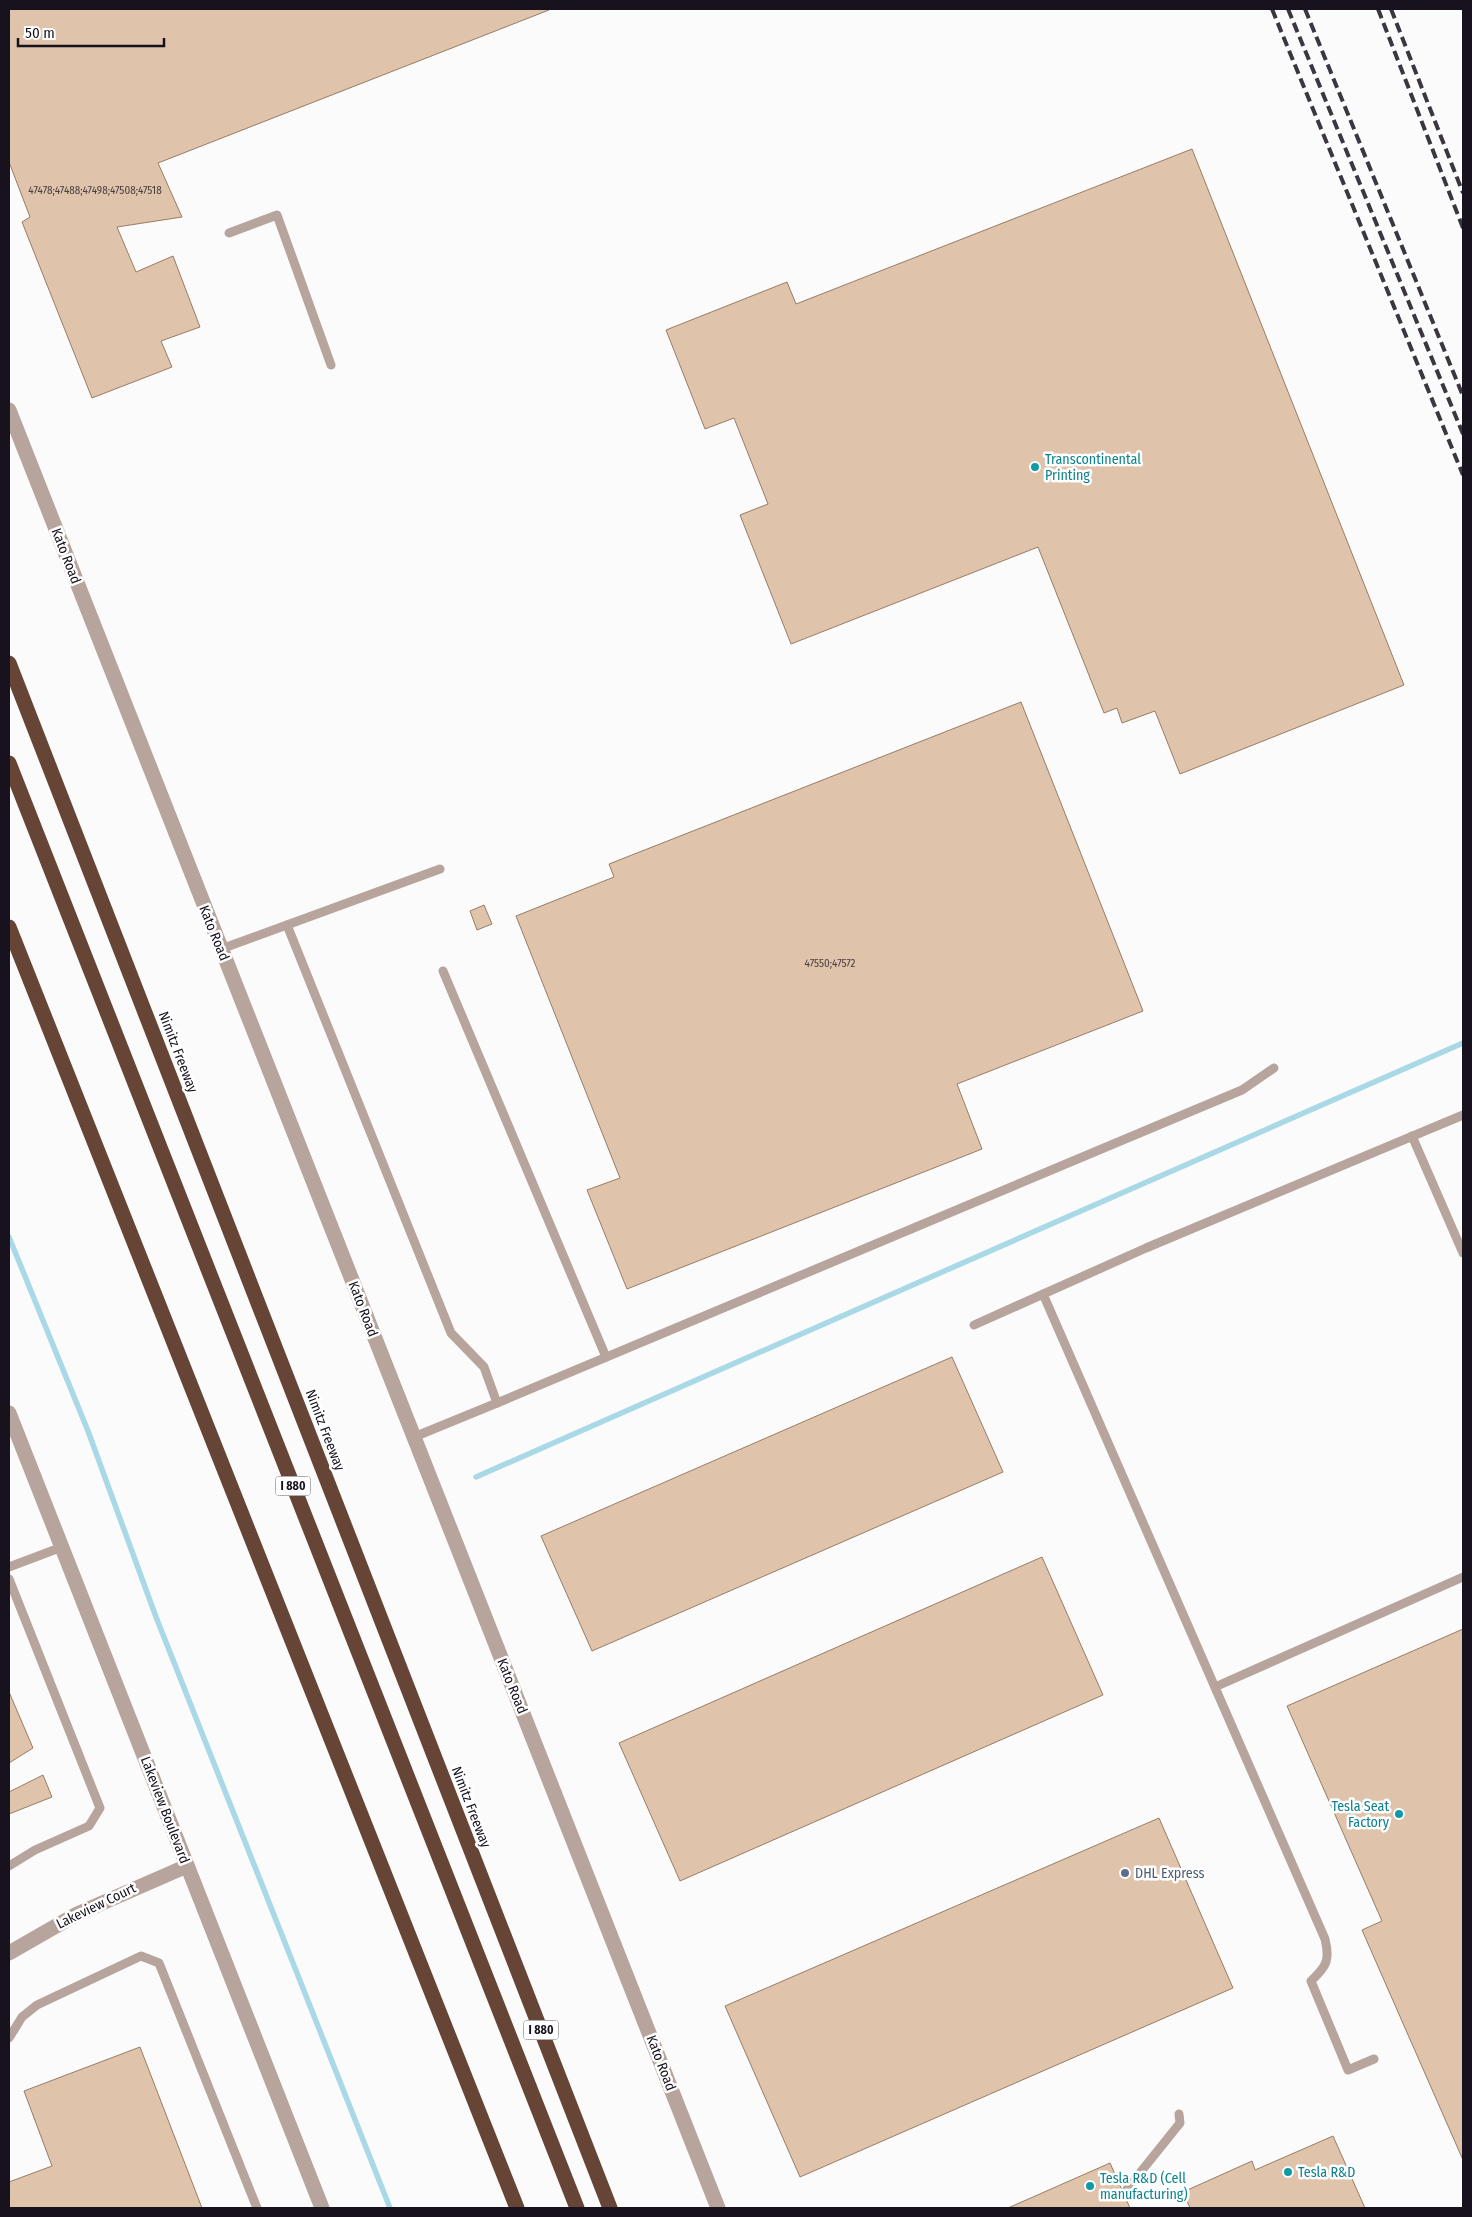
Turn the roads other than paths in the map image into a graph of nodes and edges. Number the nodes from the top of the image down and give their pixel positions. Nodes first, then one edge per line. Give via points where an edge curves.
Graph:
1 (229, 233) dead end
2 (331, 365) dead end
3 (9, 410) edge
4 (9, 663) edge
5 (9, 763) edge
6 (440, 869) dead end
7 (287, 925) junction
8 (9, 927) edge
9 (221, 949) junction
10 (443, 971) dead end
11 (1274, 1068) dead end
12 (1463, 1115) edge
13 (1412, 1136) junction
14 (1463, 1253) edge
15 (1043, 1294) junction
16 (974, 1326) dead end
17 (606, 1357) junction
18 (497, 1403) junction
19 (9, 1412) edge
20 (414, 1436) junction
21 (62, 1547) junction
22 (9, 1567) edge
23 (1463, 1577) edge
24 (9, 1579) edge
25 (1215, 1687) junction
26 (9, 1866) edge
27 (188, 1866) junction
28 (9, 1953) edge
29 (9, 2038) edge
30 (1374, 2059) dead end
31 (1179, 2114) dead end
32 (1127, 2189) dead end
33 (256, 2208) edge
34 (322, 2208) edge
35 (517, 2208) edge
36 (577, 2208) edge
37 (610, 2208) edge
38 (718, 2208) edge

1 - 2 lane via 277,215
3 - 9 street, Kato Road
4 - 37 highway, Nimitz Freeway / I 880
5 - 36 highway, I 880
6 - 7 lane
7 - 9 lane
7 - 18 lane via 451,1333 484,1367
8 - 35 highway
9 - 20 street, Kato Road
10 - 17 lane
11 - 17 lane via 1242,1090
12 - 13 lane
13 - 14 lane
13 - 15 lane
15 - 16 lane
15 - 25 lane
17 - 18 lane
18 - 20 lane
19 - 21 street, Lakeview Boulevard
20 - 38 street, Kato Road
21 - 22 lane
21 - 27 street, Lakeview Boulevard
23 - 25 lane
24 - 26 lane via 100,1808 89,1826 35,1850
25 - 30 lane via 1325,1939 1329,1954 1326,1965 1311,1981 1348,2070
27 - 28 street, Lakeview Court via 77,1914
27 - 34 street, Lakeview Boulevard
29 - 33 lane via 22,2017 37,2005 141,1956 159,1963
31 - 32 lane via 1180,2123

